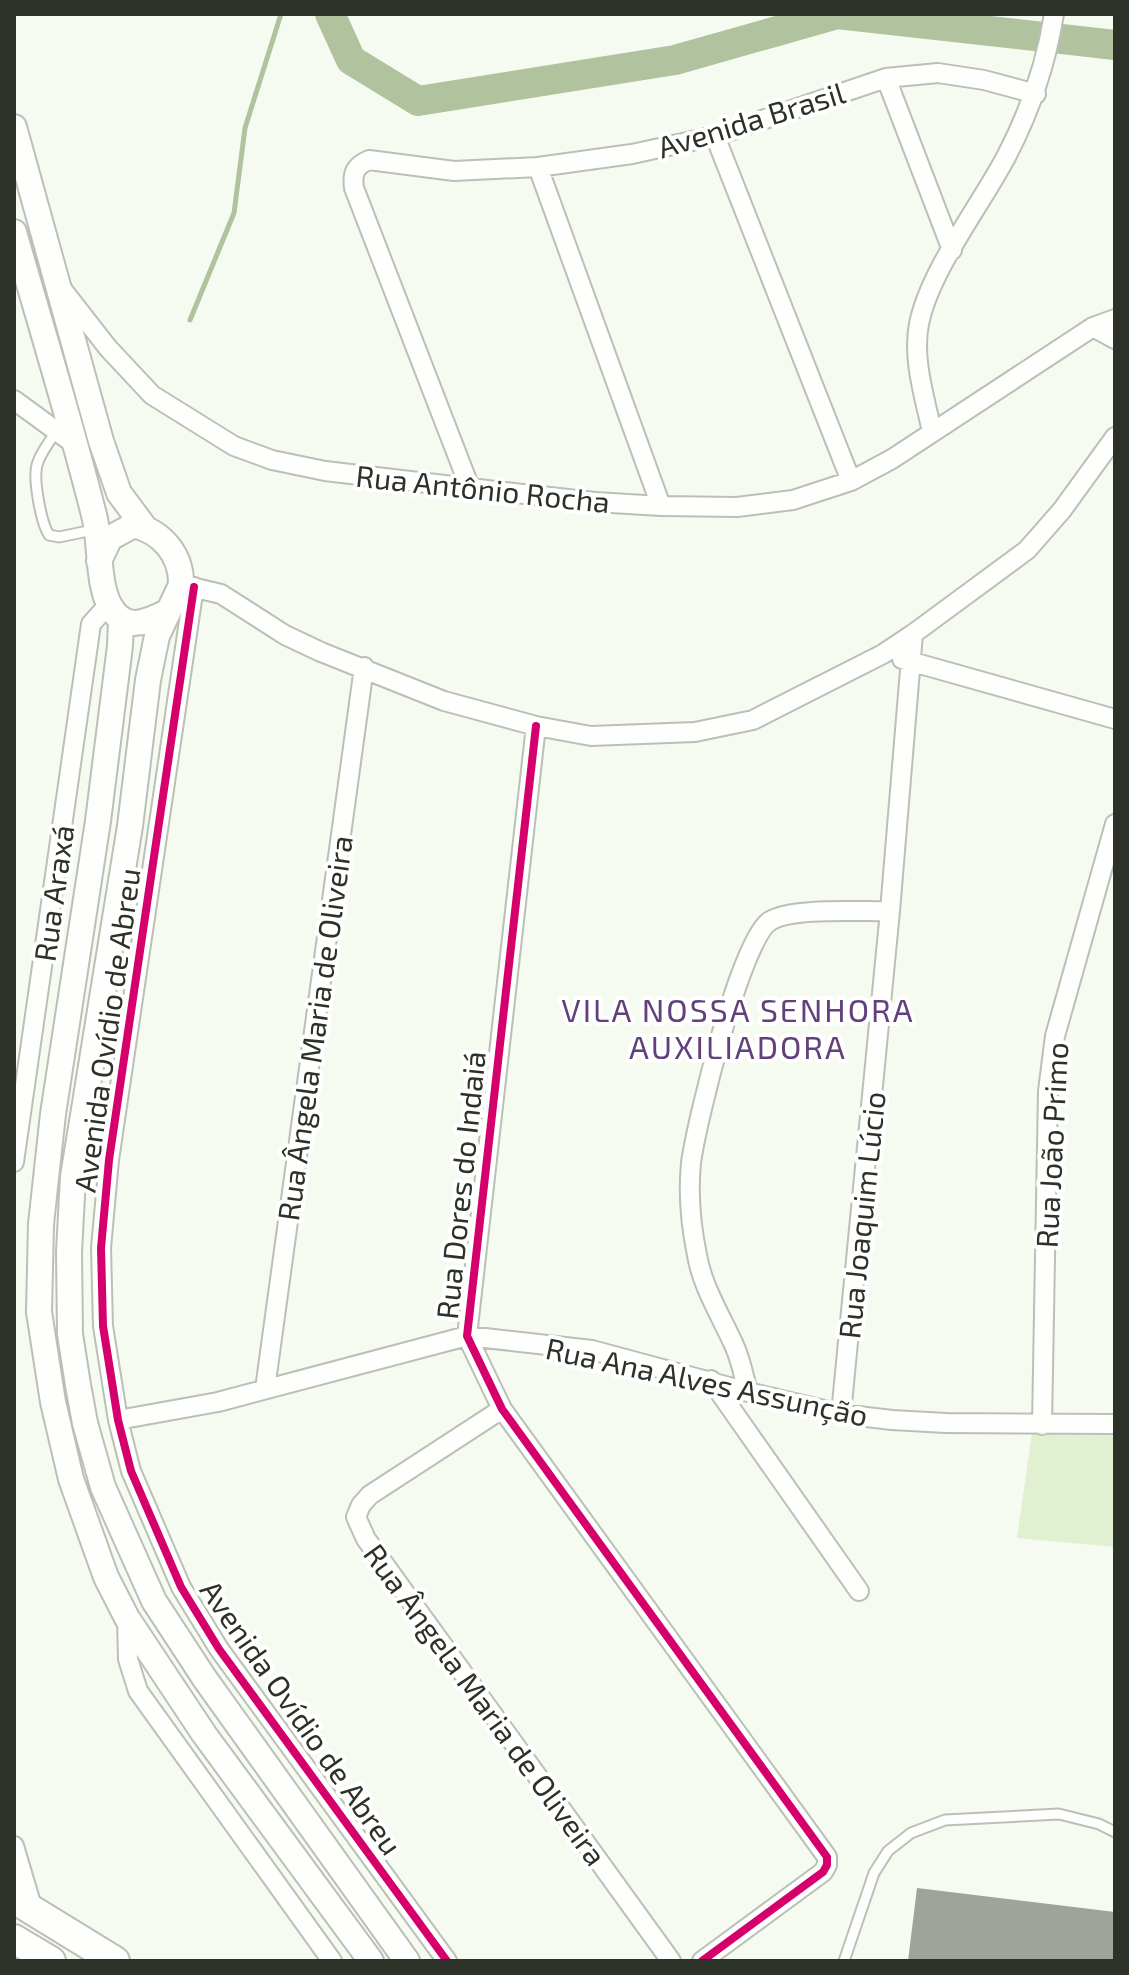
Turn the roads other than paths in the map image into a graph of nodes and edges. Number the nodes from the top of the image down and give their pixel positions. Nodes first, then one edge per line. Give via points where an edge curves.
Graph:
1 (1054, 14) edge
2 (886, 78) junction
3 (1036, 94) junction
4 (14, 127) edge
5 (715, 136) junction
6 (538, 167) junction
7 (14, 232) edge
8 (952, 250) junction
9 (58, 283) junction
10 (1115, 319) edge
11 (1093, 327) junction
12 (1115, 339) edge
13 (14, 400) edge
14 (56, 431) junction
15 (932, 432) junction
16 (1114, 439) edge
17 (77, 446) junction
18 (851, 481) junction
19 (470, 488) junction
20 (661, 506) junction
21 (145, 528) junction
22 (98, 529) junction
23 (99, 561) junction
24 (188, 586) junction
25 (115, 612) junction
26 (167, 612) junction
27 (913, 634) junction
28 (883, 654) junction
29 (911, 661) junction
30 (364, 667) junction
31 (1115, 719) edge
32 (536, 726) junction
33 (1115, 824) edge
34 (890, 911) junction
35 (21, 1068) edge
36 (14, 1162) edge
37 (467, 1336) junction
38 (711, 1380) junction
39 (265, 1389) junction
40 (748, 1392) junction
41 (502, 1409) junction
42 (841, 1414) junction
43 (118, 1420) junction
44 (1115, 1424) edge
45 (1042, 1425) junction
46 (181, 1587) junction
47 (859, 1591) dead end
48 (154, 1601) junction
49 (127, 1618) junction
50 (267, 1766) junction
51 (241, 1782) junction
52 (1115, 1832) edge
53 (14, 1846) edge
54 (23, 1905) edge
55 (115, 1961) edge
56 (332, 1961) edge
57 (371, 1961) edge
58 (407, 1961) edge
59 (447, 1961) edge
60 (671, 1961) edge
61 (702, 1961) edge
62 (844, 1961) edge

1 - 3 street
2 - 3 street, Avenida Brasil via 938,73
2 - 5 street, Avenida Brasil
2 - 8 street
3 - 8 street
4 - 9 main road, Rua Antônio Rocha
5 - 6 street, Avenida Brasil
5 - 18 street
6 - 19 street, Avenida Brasil via 454,171 369,160 353,175
6 - 20 street
7 - 17 main road
8 - 15 street via 928,294 919,325 917,353
9 - 19 street, Rua Antônio Rocha via 152,395 234,446 325,471
9 - 21 main road via 119,493
10 - 11 street, Rua Antônio Rocha
11 - 12 street
11 - 15 street, Rua Antônio Rocha
13 - 14 street
14 - 17 street
14 - 22 lane via 35,472 44,527 59,537
15 - 18 street, Rua Antônio Rocha
16 - 27 street via 1027,550
17 - 22 main road
18 - 20 street, Rua Antônio Rocha via 793,500 737,507
19 - 20 street, Rua Antônio Rocha
21 - 23 main road via 134,525 110,538
21 - 24 main road via 174,552
22 - 23 main road
23 - 25 main road
24 - 26 main road
24 - 30 street via 221,594 285,635
24 - 43 street, Avenida Ovídio de Abreu via 101,1248 103,1326
25 - 26 main road via 144,624
25 - 35 street, Rua Araxá via 91,624
25 - 49 main road, Avenida Ovídio de Abreu via 120,646 53,1114 41,1224 39,1312 71,1479 106,1577
26 - 48 main road, Avenida Ovídio de Abreu via 148,680 73,1177 69,1252 70,1334 85,1423 103,1487
27 - 28 street
27 - 29 street, Rua Joaquim Lúcio
28 - 29 street
28 - 32 street via 753,720 646,736 591,736
29 - 31 street
29 - 34 street, Rua Joaquim Lúcio
30 - 32 street via 444,701
30 - 39 street, Rua Ângela Maria de Oliveira
32 - 37 street, Rua Dores do Indaiá
33 - 45 street, Rua João Primo via 1055,1036 1048,1091
34 - 40 street via 783,916 762,927 742,968 691,1164 691,1215 697,1258 736,1349
34 - 42 street, Rua Joaquim Lúcio
35 - 36 street, Rua Araxá
37 - 38 street, Rua Ana Alves Assunção via 592,1350
37 - 39 street, Rua Ana Alves Assunção
37 - 41 street, Rua Dores do Indaiá
38 - 40 street, Rua Ana Alves Assunção
38 - 47 street
39 - 43 street, Rua Ana Alves Assunção
40 - 42 street, Rua Ana Alves Assunção
41 - 60 street, Rua Ângela Maria de Oliveira via 370,1495 356,1517 366,1539
41 - 61 street, Rua Dores do Indaiá via 827,1857 823,1872
42 - 45 street, Rua Ana Alves Assunção
43 - 46 street, Avenida Ovídio de Abreu via 131,1471
44 - 45 street, Rua Ana Alves Assunção
46 - 48 street
46 - 59 street, Avenida Ovídio de Abreu via 219,1649
48 - 50 main road, Avenida Ovídio de Abreu
49 - 51 main road, Avenida Ovídio de Abreu
49 - 56 street via 128,1659 138,1691
50 - 51 main road
50 - 58 main road, Avenida Ovídio de Abreu
51 - 57 main road, Avenida Ovídio de Abreu
52 - 62 lane via 1059,1814 945,1820 911,1833 888,1851 874,1873
53 - 54 street
54 - 55 main road

